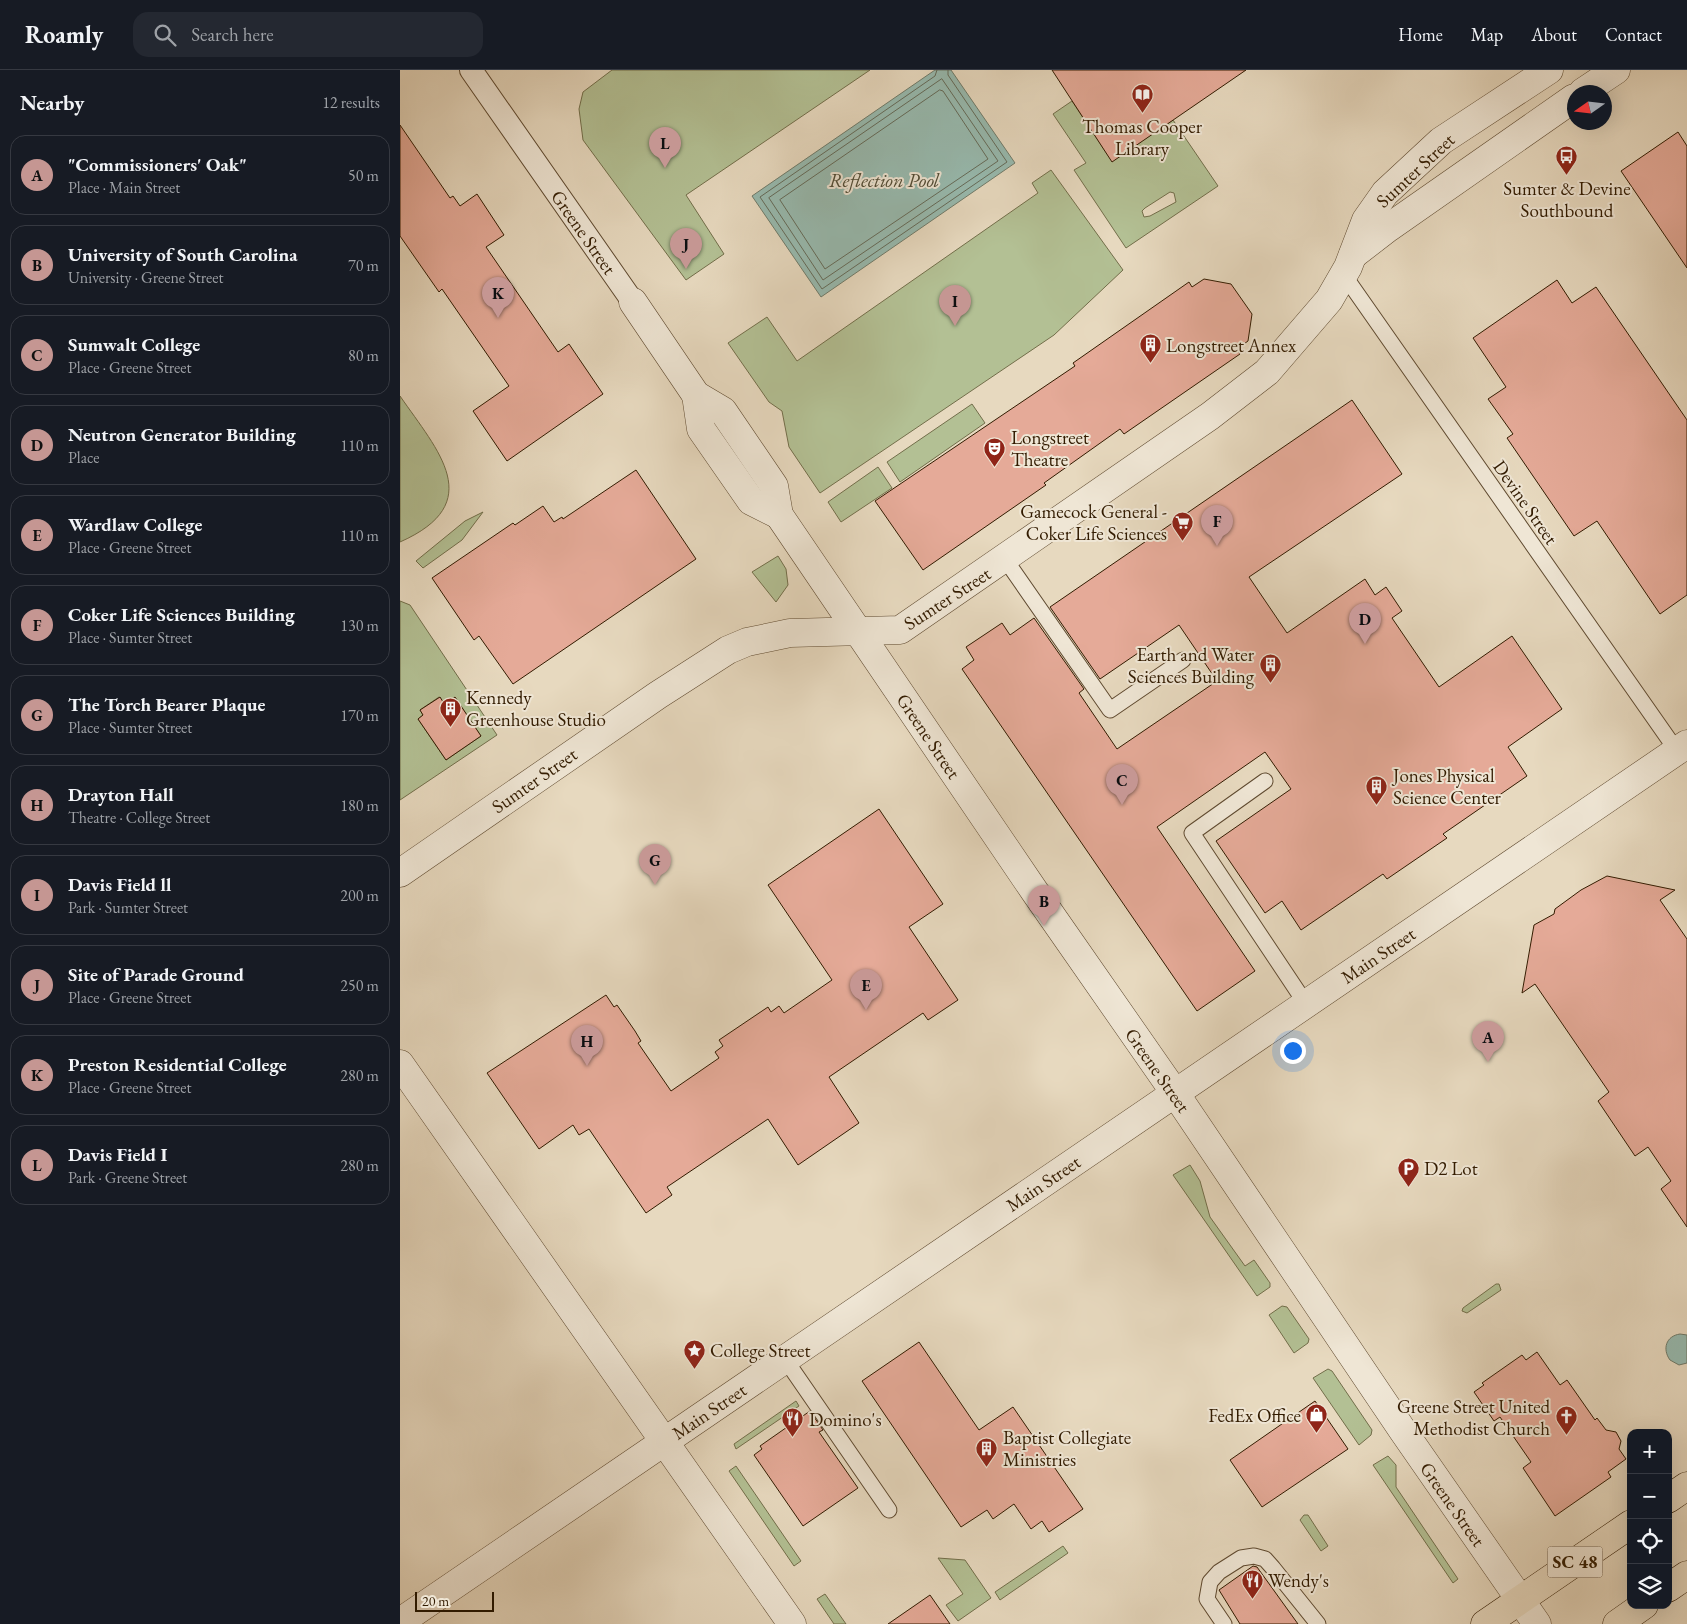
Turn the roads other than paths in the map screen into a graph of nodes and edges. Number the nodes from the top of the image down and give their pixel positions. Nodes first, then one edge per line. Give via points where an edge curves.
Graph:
1 (470, 70) edge
2 (1549, 70) edge
3 (1616, 70) edge
4 (1594, 85) edge
5 (1567, 103) edge
6 (1349, 265) junction
7 (633, 302) joint
8 (1005, 559) junction
9 (858, 632) junction
10 (1183, 660) dead end
11 (1682, 748) edge
12 (1265, 781) dead end
13 (400, 873) edge
14 (1306, 1004) junction
15 (400, 1064) edge
16 (1175, 1093) junction
17 (785, 1359) junction
18 (664, 1442) junction
19 (1687, 1486) edge
20 (1672, 1496) edge
21 (888, 1510) dead end
22 (1627, 1527) edge
23 (1687, 1575) edge
24 (1672, 1585) edge
25 (1520, 1600) junction
26 (1638, 1609) edge
27 (400, 1622) edge
28 (792, 1624) edge
29 (1224, 1624) edge
30 (1318, 1624) edge
31 (1485, 1624) edge
32 (1537, 1624) edge
33 (1617, 1624) edge

1 - 7 street, Greene Street
2 - 6 street, Sumter Street via 1441,141 1399,179 1373,208
3 - 4 street
5 - 6 street, Sumter Street via 1396,223
6 - 8 street, Sumter Street via 1329,300 1267,372
6 - 11 lane, Devine Street
7 - 9 street, Greene Street via 696,395 723,411 774,486 779,516
8 - 9 street, Sumter Street via 900,630
8 - 10 lane via 1110,710
9 - 13 street, Sumter Street via 790,633 747,642 728,650
9 - 16 street, Greene Street
11 - 14 street, Main Street
12 - 14 lane via 1192,833
14 - 16 street, Main Street
15 - 18 street
16 - 17 street, Main Street
16 - 25 street, Greene Street
17 - 18 street, Main Street
17 - 21 lane
18 - 27 street, Main Street
18 - 28 street
19 - 20 main road
22 - 25 main road, SC 48
23 - 24 main road
25 - 31 main road, SC 48
25 - 32 street, Greene Street
26 - 33 main road
29 - 30 lane via 1207,1599 1210,1582 1241,1558 1254,1556 1265,1559 1274,1568

